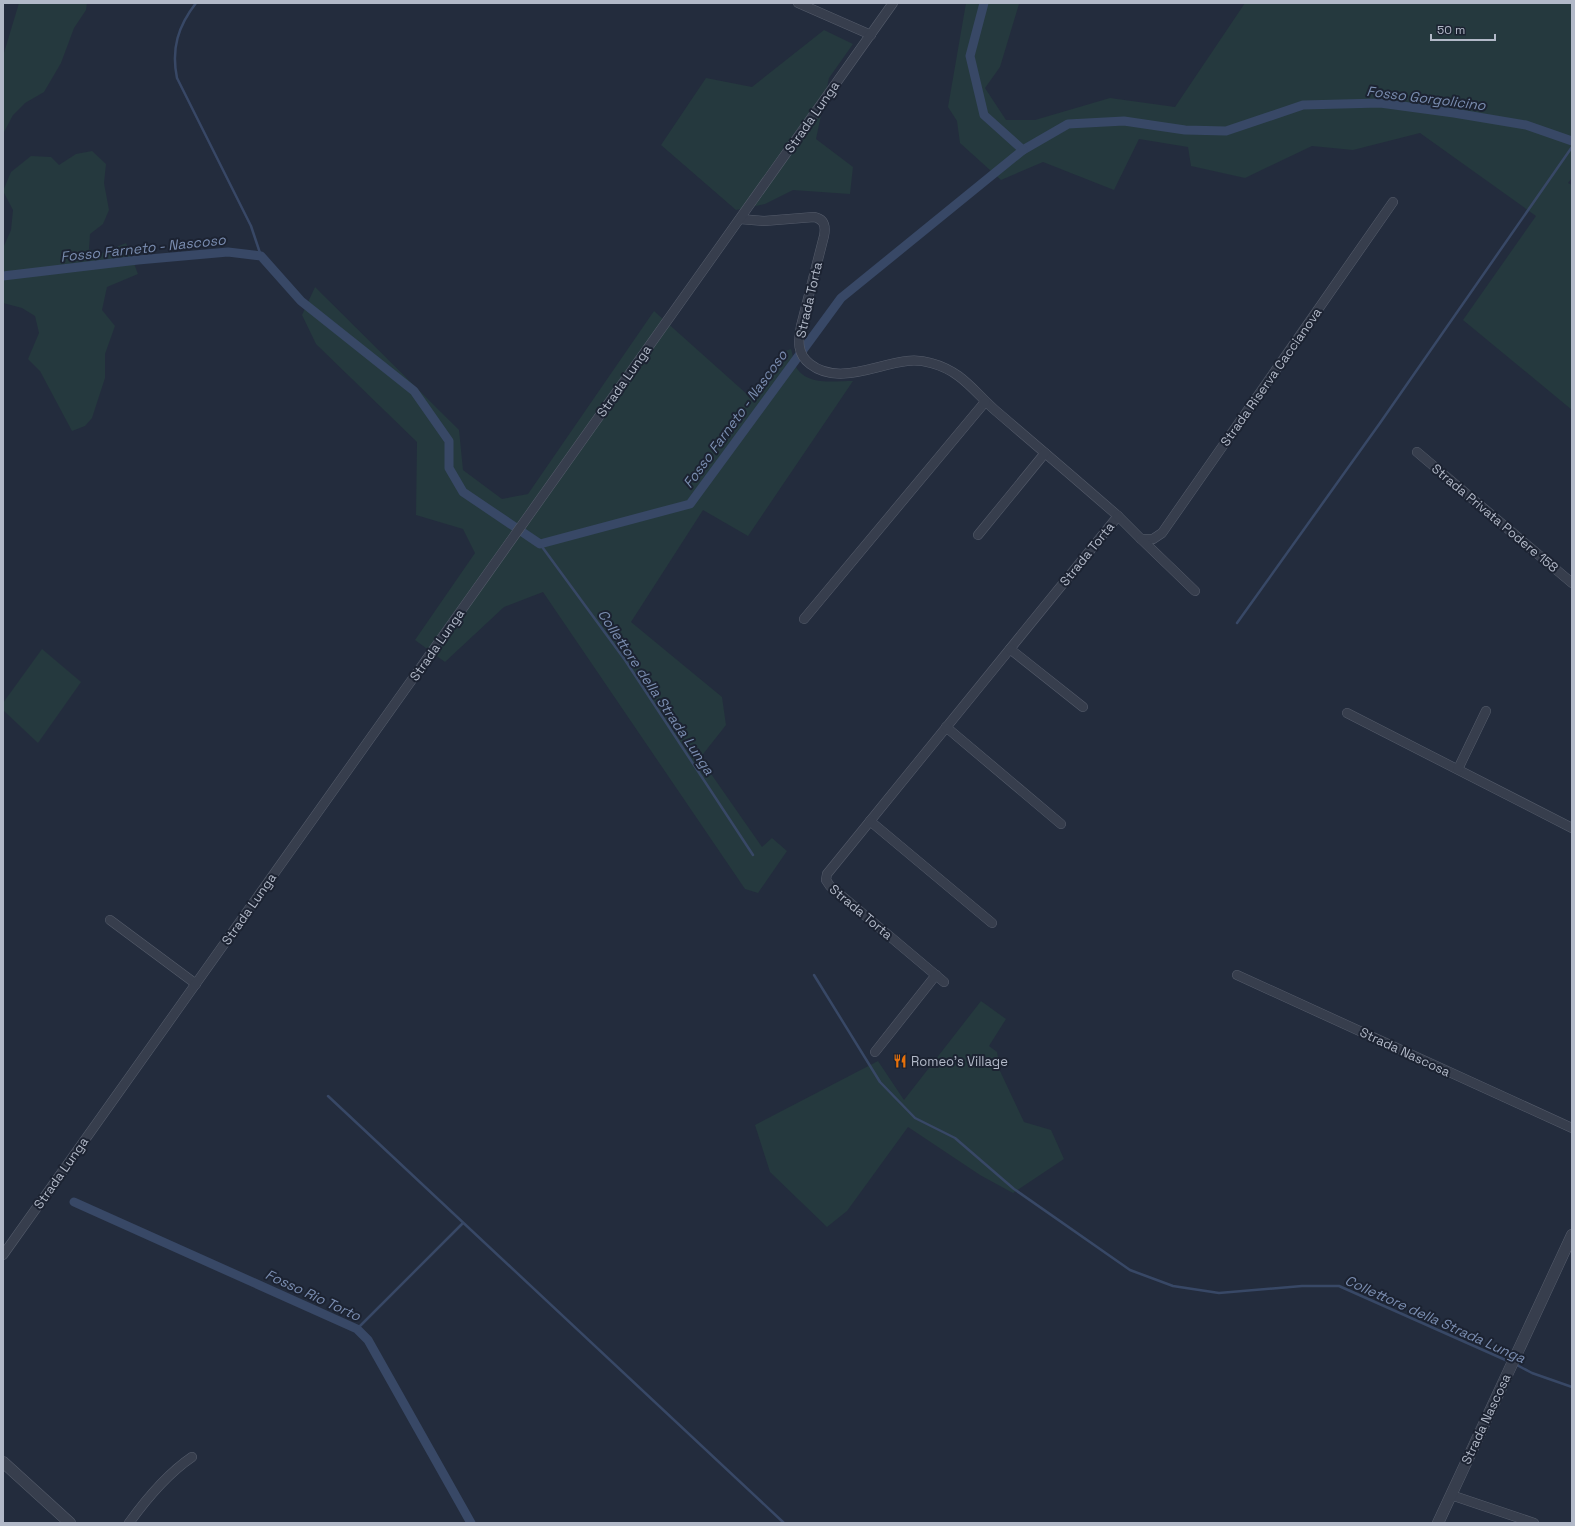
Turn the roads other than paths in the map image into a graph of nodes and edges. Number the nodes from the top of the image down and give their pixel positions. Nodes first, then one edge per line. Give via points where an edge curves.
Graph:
1 (798, 3) edge
2 (894, 3) edge
3 (871, 35) junction
4 (1393, 202) dead end
5 (740, 219) junction
6 (985, 402) junction
7 (1417, 452) dead end
8 (1045, 453) junction
9 (1118, 516) junction
10 (978, 535) dead end
11 (1141, 538) junction
12 (1572, 583) edge
13 (1196, 591) dead end
14 (804, 619) dead end
15 (1010, 649) junction
16 (1083, 707) dead end
17 (1486, 711) dead end
18 (1347, 713) dead end
19 (946, 727) junction
20 (1458, 768) junction
21 (870, 821) junction
22 (1061, 824) dead end
23 (1572, 828) edge
24 (110, 920) dead end
25 (992, 923) dead end
26 (936, 975) junction
27 (1237, 975) dead end
28 (944, 982) dead end
29 (196, 984) junction
30 (875, 1052) dead end
31 (1572, 1128) edge
32 (1572, 1236) edge
33 (3, 1255) edge
34 (192, 1457) dead end
35 (3, 1462) edge
36 (1451, 1495) junction
37 (70, 1523) edge
38 (129, 1523) edge
39 (1438, 1523) edge
40 (1534, 1523) edge

1 - 3 street
2 - 3 street, Strada Lunga
3 - 5 street, Strada Lunga
4 - 11 street, Strada Riserva Caccianova via 1164,529 1153,539
5 - 6 street, Strada Torta via 764,221 814,217 821,219 825,225 801,326 799,346 806,360 816,368 844,373 908,361 927,362 957,374
5 - 29 street, Strada Lunga
6 - 8 street, Strada Torta
6 - 14 street
7 - 12 street, Strada Privata Podere 158
8 - 9 street, Strada Torta
8 - 10 street
9 - 11 street
9 - 15 street, Strada Torta
11 - 13 street
15 - 16 street
15 - 19 street, Strada Torta
17 - 20 street
18 - 20 street
19 - 21 street, Strada Torta
19 - 22 street
20 - 23 street
21 - 25 street
21 - 26 street, Strada Torta via 828,872 827,882
24 - 29 street
26 - 28 street, Strada Torta
26 - 30 street
27 - 31 street, Strada Nascosa
29 - 33 street, Strada Lunga
32 - 36 street, Strada Nascosa
34 - 38 street via 176,1469 141,1506
35 - 37 street
36 - 39 street, Strada Nascosa
36 - 40 street

